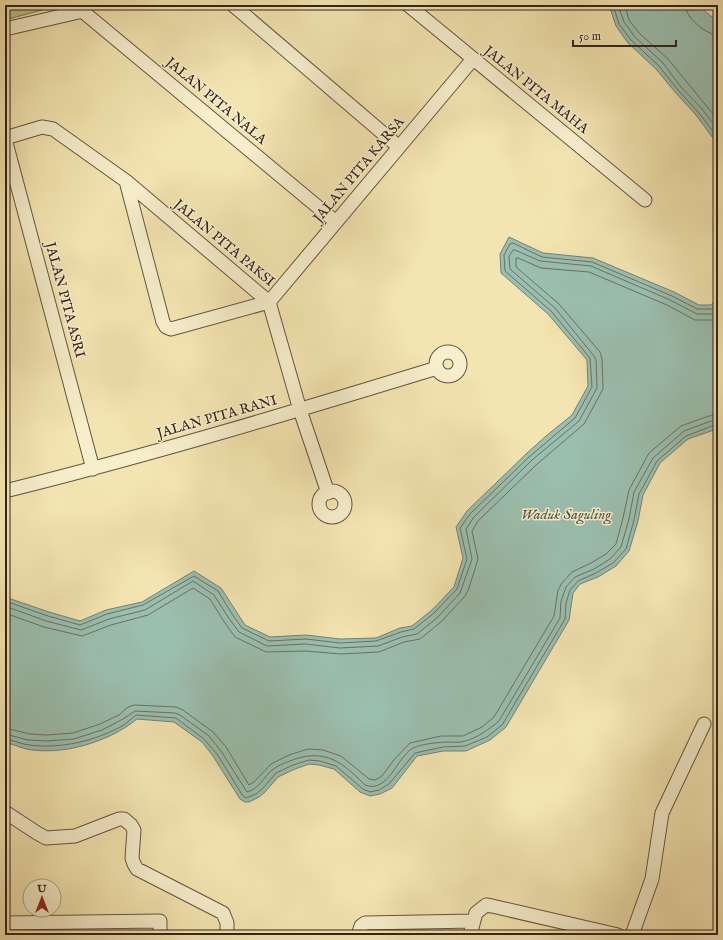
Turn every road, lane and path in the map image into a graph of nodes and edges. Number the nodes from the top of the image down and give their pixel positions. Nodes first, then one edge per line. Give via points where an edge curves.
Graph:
1 (233, 5) edge
2 (408, 5) edge
3 (82, 7) edge
4 (5, 29) edge
5 (473, 59) junction
6 (5, 138) edge
7 (399, 147) junction
8 (126, 181) junction
9 (645, 200) dead end
10 (336, 222) junction
11 (269, 302) junction
12 (437, 368) dead end
13 (300, 410) junction
14 (94, 469) junction
15 (5, 491) edge
16 (328, 493) dead end
17 (704, 724) dead end
18 (5, 812) edge
19 (474, 921) junction
20 (5, 923) edge
21 (160, 935) edge
22 (227, 935) edge
23 (358, 935) edge
24 (470, 935) edge
25 (618, 935) edge
26 (632, 935) edge

1 - 7 street
2 - 5 street, JALAN PITA MAHA
3 - 4 street
3 - 10 street, JALAN PITA NALA
5 - 7 street, JALAN PITA KARSA
5 - 9 street, JALAN PITA MAHA
6 - 8 street, JALAN PITA PAKSI via 42,126 48,127
6 - 14 street, JALAN PITA ASRI
7 - 10 street, JALAN PITA KARSA
8 - 11 street, JALAN PITA PAKSI
8 - 11 street, JALAN PITA PAKSI via 166,327 171,329
10 - 11 street, JALAN PITA KARSA
11 - 13 street
12 - 13 street, JALAN PITA RANI
13 - 14 street, JALAN PITA RANI
13 - 16 street
14 - 15 street, JALAN PITA RANI
17 - 26 street via 662,813 652,879
18 - 22 street via 46,838 75,836 120,819 127,821 134,830 132,858 137,868 223,913 227,922
19 - 23 street via 365,923
19 - 24 street
19 - 25 street via 476,913 486,905
20 - 21 street via 160,921

